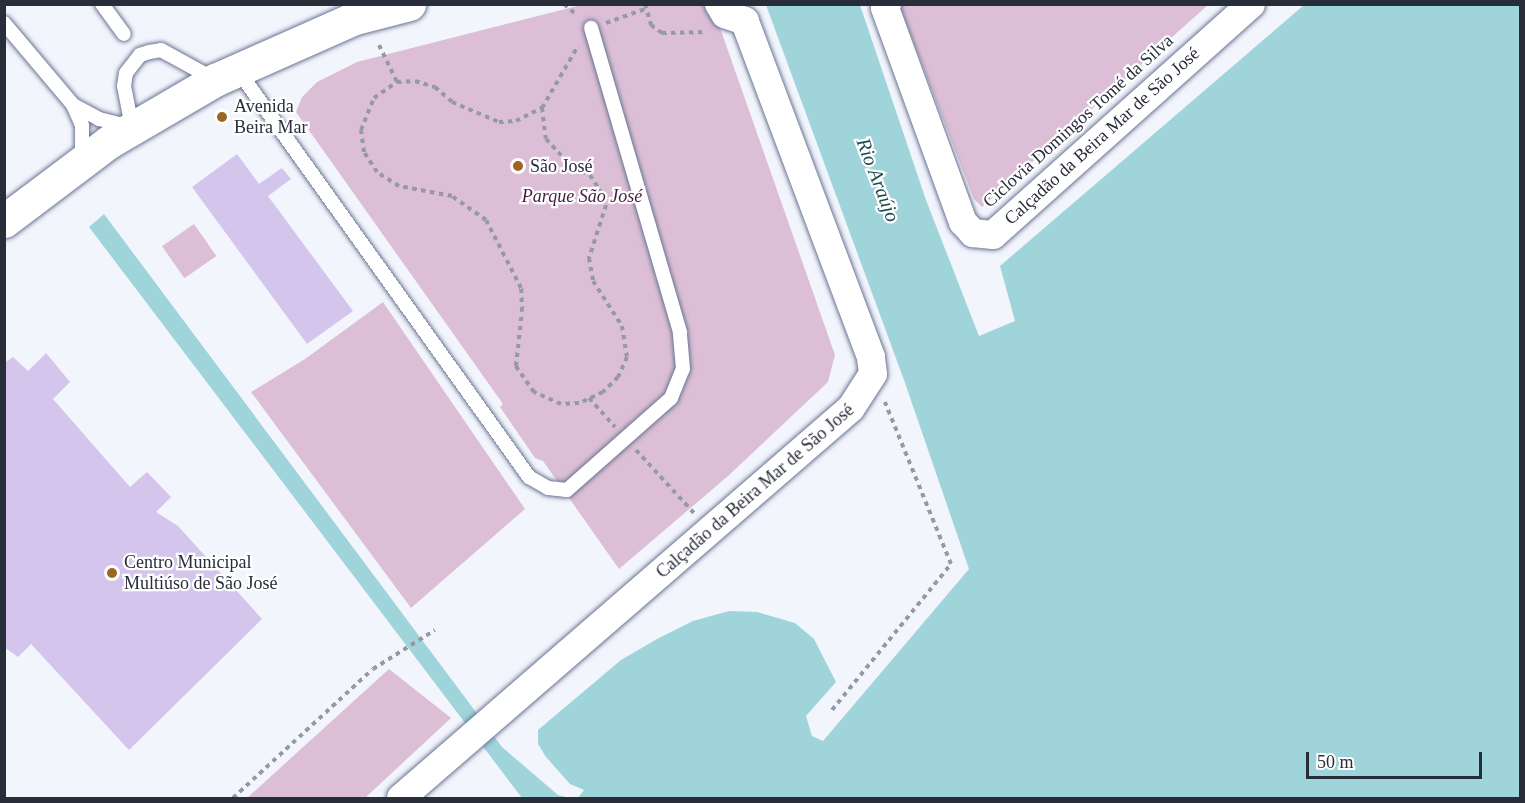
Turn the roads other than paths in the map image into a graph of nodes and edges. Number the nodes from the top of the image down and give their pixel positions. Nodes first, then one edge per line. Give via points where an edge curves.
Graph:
1 (102, 4) edge
2 (409, 4) edge
3 (718, 4) edge
4 (887, 4) edge
5 (1251, 4) edge
6 (366, 11) edge
7 (4, 23) edge
8 (591, 28) road end
9 (124, 34) dead end
10 (226, 74) junction
11 (73, 105) junction
12 (132, 127) junction
13 (82, 161) junction
14 (4, 221) edge
15 (401, 798) edge

1 - 9 lane
2 - 6 main road
3 - 15 street, Calçadão da Beira Mar de São José via 725,14 745,21 871,357 873,374 851,408
4 - 5 street, Calçadão da Beira Mar de São José via 885,8 963,222 973,233 993,235
6 - 10 main road
7 - 11 lane
8 - 10 lane via 683,348 683,369 671,398 567,490 548,488 530,477
10 - 12 main road
10 - 12 lane via 161,50 140,55 129,66 124,86
11 - 12 lane via 99,119
11 - 13 lane via 82,125
12 - 13 main road
13 - 14 main road

